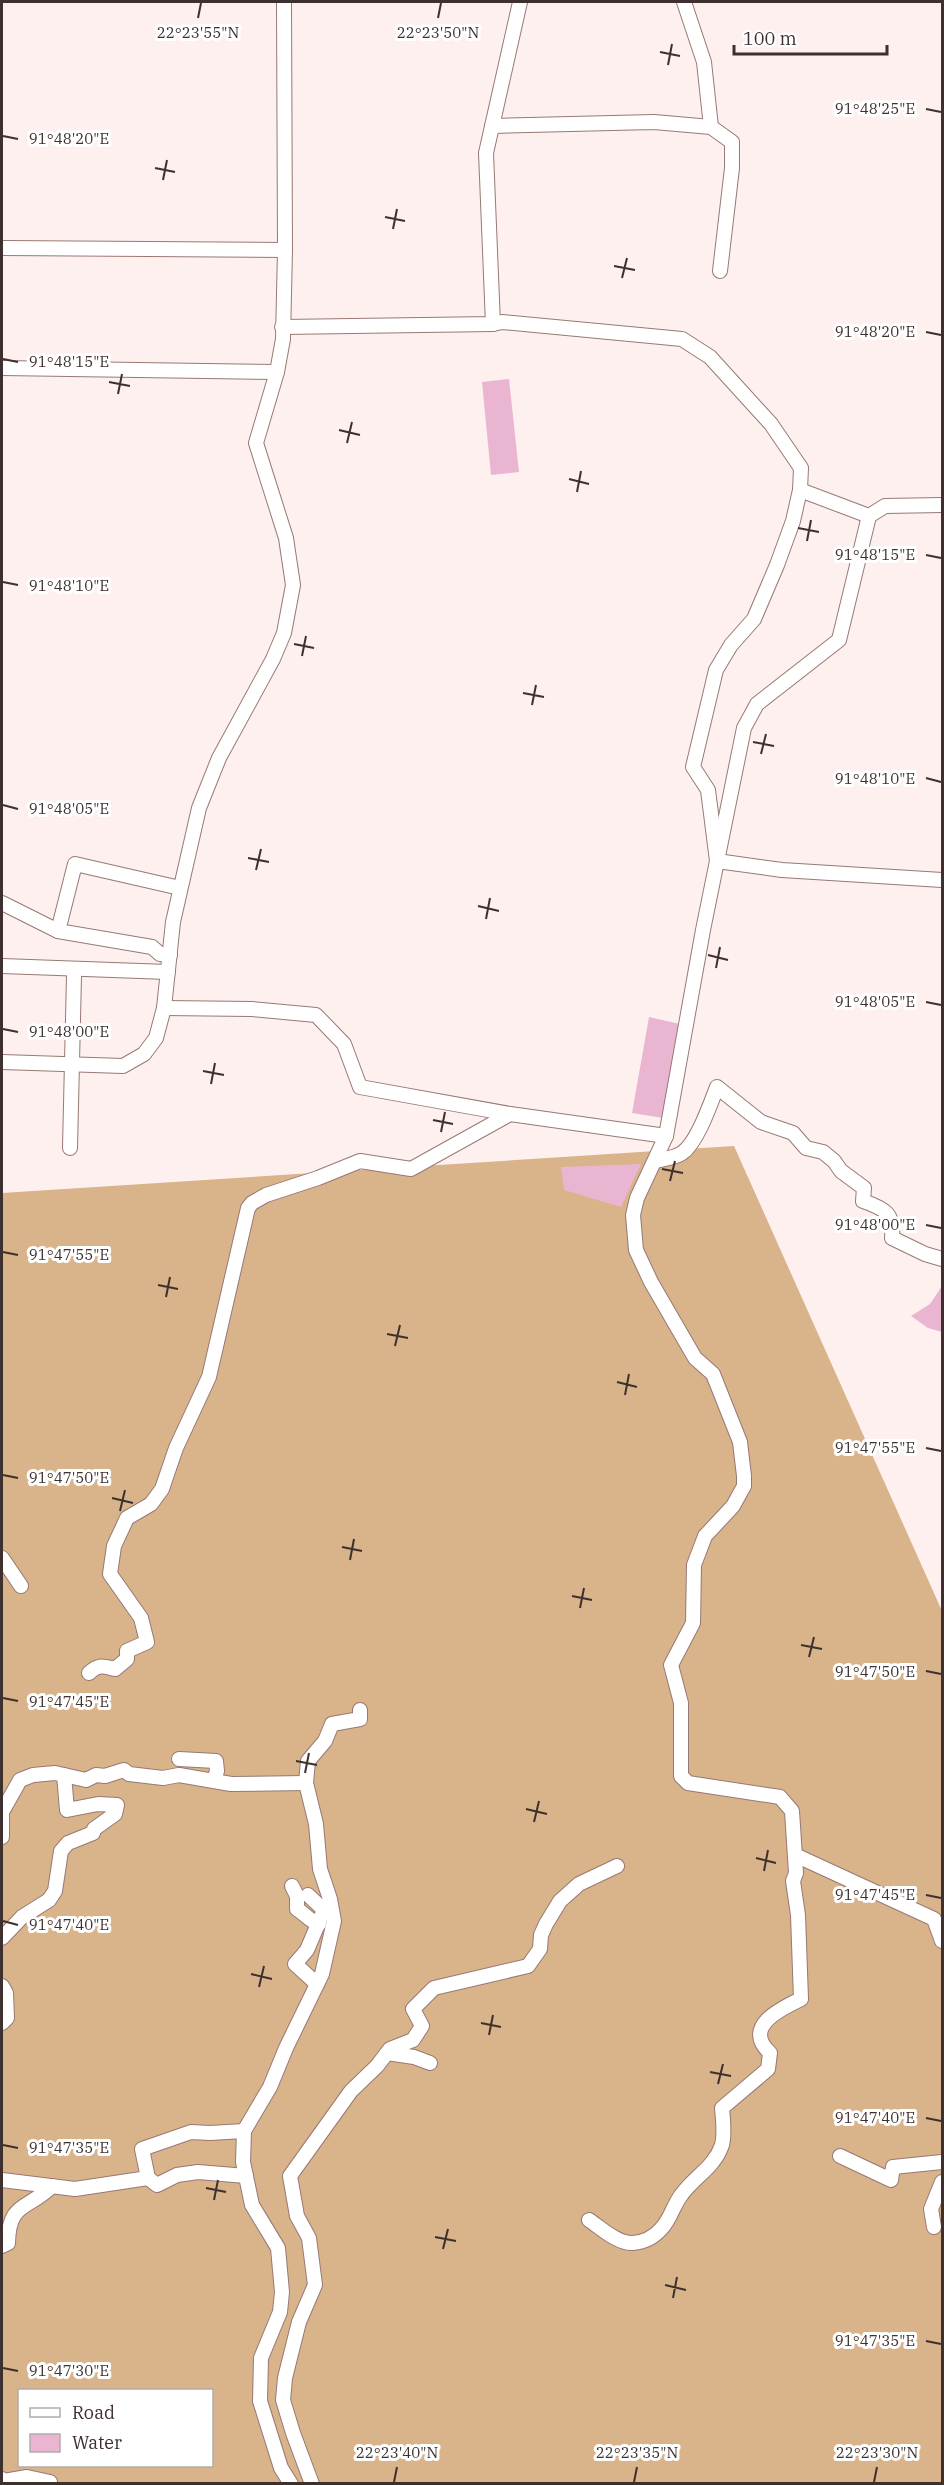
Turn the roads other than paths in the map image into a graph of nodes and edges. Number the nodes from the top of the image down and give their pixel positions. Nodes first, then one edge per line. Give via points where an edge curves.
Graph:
1 (284, 2) edge
2 (520, 2) edge
3 (684, 2) edge
4 (492, 126) junction
5 (711, 127) junction
6 (2, 248) edge
7 (285, 250) junction
8 (720, 271) dead end
9 (494, 324) junction
10 (282, 327) junction
11 (2, 368) edge
12 (277, 372) junction
13 (800, 490) junction
14 (942, 505) edge
15 (869, 516) junction
16 (717, 861) junction
17 (942, 880) edge
18 (180, 888) junction
19 (2, 903) edge
20 (58, 931) junction
21 (170, 955) junction
22 (2, 966) edge
23 (168, 972) junction
24 (74, 976) dead end
25 (164, 1008) junction
26 (2, 1062) edge
27 (71, 1064) junction
28 (510, 1114) junction
29 (666, 1136) junction
30 (70, 1148) dead end
31 (655, 1161) junction
32 (942, 1259) edge
33 (2, 1558) edge
34 (21, 1586) dead end
35 (89, 1673) dead end
36 (360, 1710) dead end
37 (179, 1759) dead end
38 (64, 1775) junction
39 (214, 1780) junction
40 (306, 1783) junction
41 (2, 1837) edge
42 (795, 1855) junction
43 (617, 1866) dead end
44 (292, 1887) dead end
45 (308, 1895) dead end
46 (319, 1924) junction
47 (2, 1938) edge
48 (942, 1941) edge
49 (317, 1984) junction
50 (2, 1986) edge
51 (2, 2023) edge
52 (387, 2054) junction
53 (429, 2063) dead end
54 (244, 2131) junction
55 (840, 2156) dead end
56 (942, 2162) edge
57 (246, 2176) junction
58 (147, 2178) junction
59 (2, 2180) edge
60 (942, 2182) edge
61 (51, 2186) junction
62 (589, 2220) dead end
63 (934, 2228) dead end
64 (2, 2246) edge
65 (3, 2481) edge
66 (50, 2482) edge
67 (291, 2484) edge
68 (312, 2484) edge

1 - 7 street
2 - 4 street
3 - 5 street via 704,62
4 - 5 street via 654,122
4 - 9 street via 486,153
5 - 8 street via 732,142
6 - 7 street
7 - 10 street
9 - 10 street
9 - 13 street via 682,339 710,357 771,424 801,468
10 - 12 street
11 - 12 street
12 - 18 street via 256,443 286,538 293,585 288,615 273,659 219,759 199,808
13 - 15 street
13 - 16 street via 793,521 754,619 716,670 693,767 708,790
14 - 15 street via 885,506
15 - 16 street via 839,640 757,704 744,728
16 - 17 street via 782,870
16 - 29 street
18 - 20 street via 75,864
18 - 21 street
19 - 20 street
20 - 21 street via 152,947 160,954
21 - 23 street
22 - 23 street
23 - 25 street
24 - 27 street
25 - 27 street via 156,1038 144,1054 123,1066
25 - 28 street via 252,1009 316,1015 344,1044 360,1087
26 - 27 street
27 - 30 street
28 - 29 street
28 - 35 street via 411,1169 360,1161 266,1195 248,1208 209,1377 176,1448 162,1490 151,1504 127,1518 114,1546 110,1575 141,1618 147,1642 127,1651 127,1659 115,1670 102,1665
29 - 31 street
31 - 32 street via 680,1155 693,1144 717,1088 761,1122 793,1133 806,1148 822,1152 834,1161 864,1188 863,1201 890,1215 894,1223 892,1238
31 - 42 street via 633,1215 636,1250 695,1358 714,1374 740,1442 744,1476 744,1485 733,1506 705,1536 694,1565 693,1623 671,1665 681,1703 681,1776 688,1783 780,1797 792,1811
33 - 34 street
36 - 40 street via 360,1719 332,1724 325,1741 308,1761
37 - 39 street via 216,1761
38 - 39 street via 86,1780 124,1770 163,1778 179,1775
38 - 41 street via 55,1773 20,1780 2,1812
38 - 47 street via 67,1810 117,1805 115,1814 93,1833 68,1843 61,1851 56,1891
39 - 40 street via 231,1784
40 - 49 street via 316,1824 320,1869 334,1921
42 - 48 street via 934,1919
42 - 62 street via 793,1881 801,1999 771,2016 762,2027 759,2036 770,2053 768,2069 722,2108 722,2146 708,2170 682,2194 660,2231 646,2241 631,2244
43 - 52 street via 579,1884 560,1901 541,1935 540,1949 528,1966 434,1988 413,2008 422,2026 413,2040
44 - 46 street via 297,1909
45 - 46 street via 324,1910
46 - 49 street via 307,1950 295,1964
49 - 54 street via 270,2087
50 - 51 street via 7,2018
52 - 53 street
52 - 68 street via 351,2091 290,2176 297,2216 309,2238 315,2285 299,2322 283,2400
54 - 57 street
54 - 58 street via 191,2132 142,2149
55 - 56 street via 891,2180 893,2167
57 - 58 street via 198,2172 177,2175 157,2185
57 - 67 street via 252,2205 278,2248 280,2312 261,2358 260,2401 281,2468
58 - 61 street via 75,2189
59 - 61 street
60 - 63 street via 931,2209
61 - 64 street via 15,2212 8,2243
65 - 66 street via 27,2477

